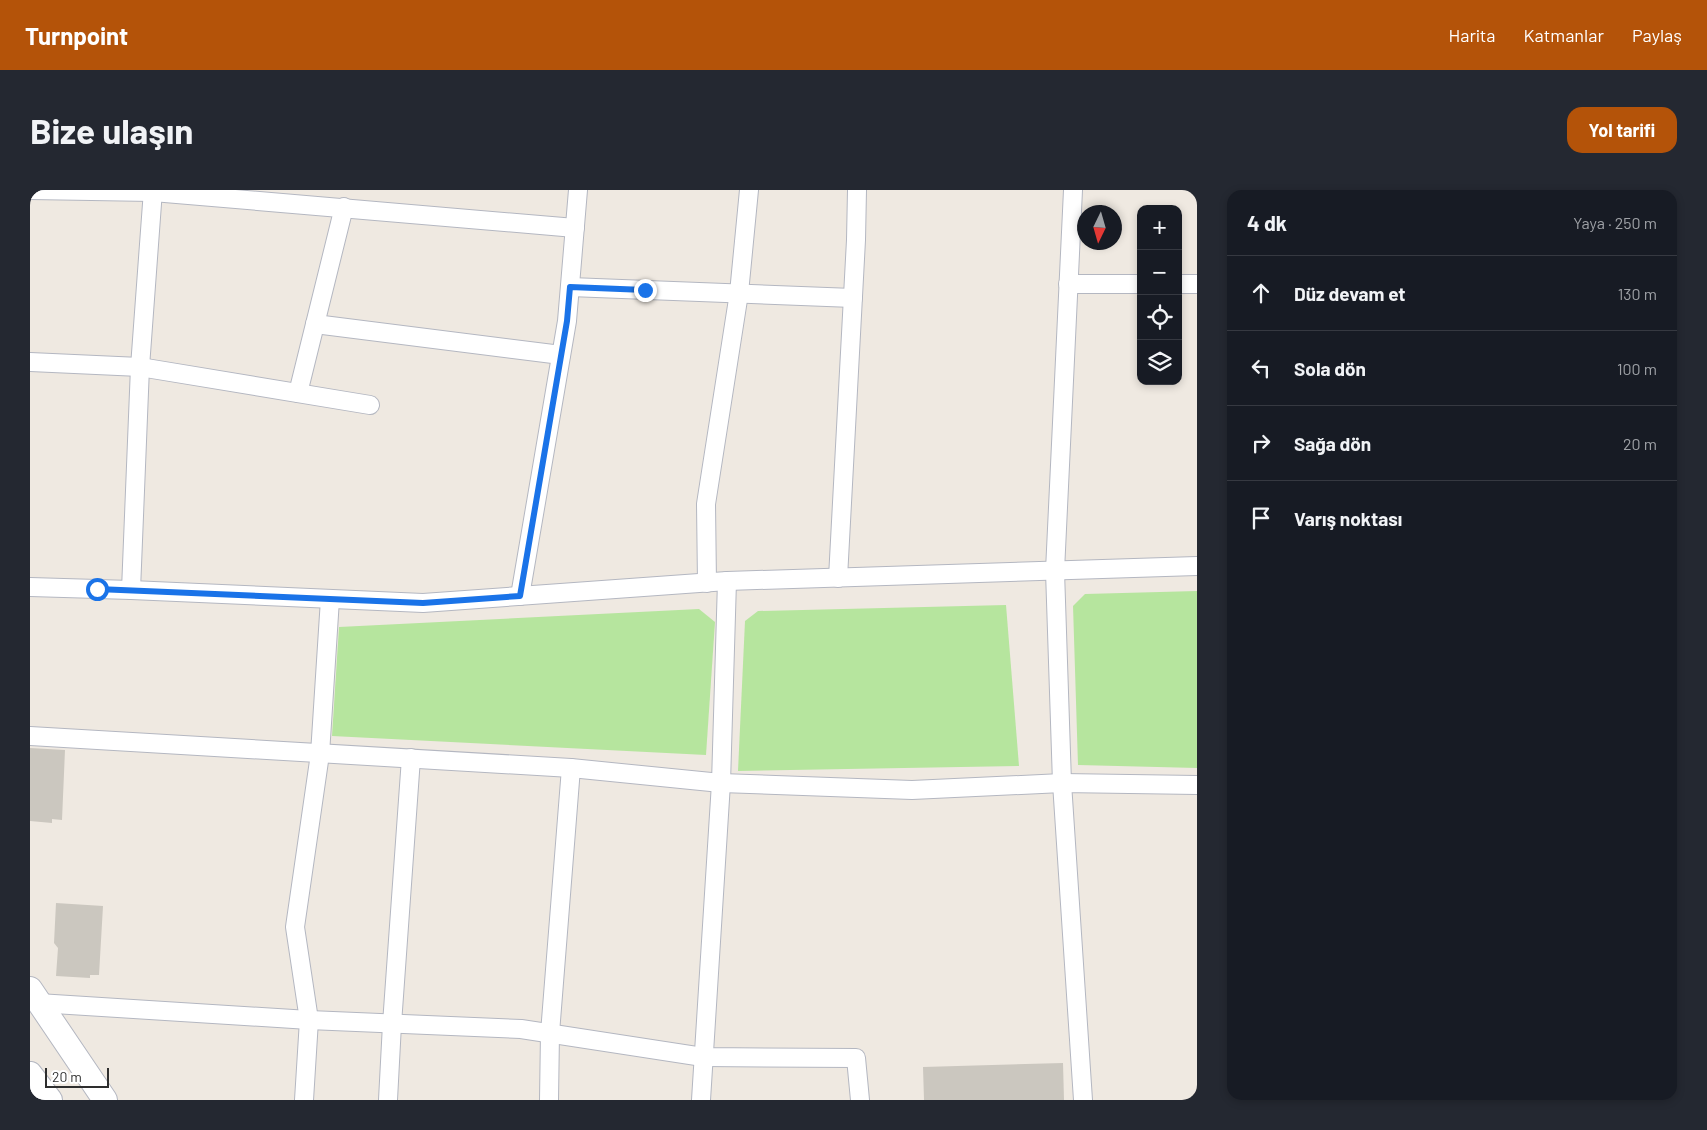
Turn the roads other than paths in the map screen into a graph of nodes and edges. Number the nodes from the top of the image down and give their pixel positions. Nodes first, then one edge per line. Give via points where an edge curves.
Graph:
1 (30, 190) edge
2 (76, 190) edge
3 (578, 190) edge
4 (749, 190) edge
5 (857, 190) edge
6 (1073, 190) edge
7 (153, 191) edge
8 (344, 208) junction
9 (575, 228) junction
10 (1068, 284) junction
11 (1137, 284) edge
12 (1182, 284) edge
13 (1197, 284) edge
14 (570, 287) junction
15 (739, 293) junction
16 (853, 298) junction
17 (315, 324) junction
18 (562, 355) junction
19 (30, 362) edge
20 (140, 368) junction
21 (298, 393) junction
22 (370, 405) dead end
23 (1197, 566) edge
24 (1055, 571) junction
25 (838, 578) junction
26 (728, 581) junction
27 (707, 583) junction
28 (30, 587) edge
29 (131, 590) junction
30 (520, 596) junction
31 (330, 599) junction
32 (30, 736) edge
33 (320, 754) junction
34 (411, 758) junction
35 (571, 768) junction
36 (721, 783) junction
37 (1062, 784) junction
38 (1197, 785) edge
39 (34, 996) edge
40 (309, 1020) junction
41 (392, 1024) junction
42 (550, 1033) junction
43 (703, 1057) junction
44 (30, 1074) edge
45 (50, 1100) edge
46 (105, 1100) edge
47 (304, 1100) edge
48 (388, 1100) edge
49 (549, 1100) edge
50 (701, 1100) edge
51 (860, 1100) edge
52 (1083, 1100) edge

1 - 2 street
2 - 7 street
3 - 9 street
4 - 15 street
5 - 16 street
6 - 10 street
7 - 8 street
7 - 20 street
8 - 9 street
8 - 17 street
9 - 14 street
10 - 11 street
10 - 24 street
12 - 13 street
14 - 15 street
14 - 18 street
15 - 16 street
15 - 27 street via 706,504
16 - 25 street
17 - 18 street
17 - 21 street
18 - 30 street
19 - 20 street
20 - 21 street
20 - 29 street
21 - 22 street
23 - 24 street
24 - 25 street
24 - 37 street
25 - 26 street
26 - 27 street
26 - 36 street
27 - 30 street
28 - 29 street
29 - 31 street
30 - 31 street via 423,603
31 - 33 street
32 - 33 street
33 - 34 street
33 - 40 street via 295,927
34 - 35 street
34 - 41 street
35 - 36 street
35 - 42 street
36 - 37 street via 912,790
36 - 43 street
37 - 38 street
37 - 52 street
39 - 40 street
39 - 46 street
40 - 41 street
40 - 47 street
41 - 42 street
41 - 48 street
42 - 43 street
42 - 49 street
43 - 50 street
43 - 51 street via 856,1058
44 - 45 street

